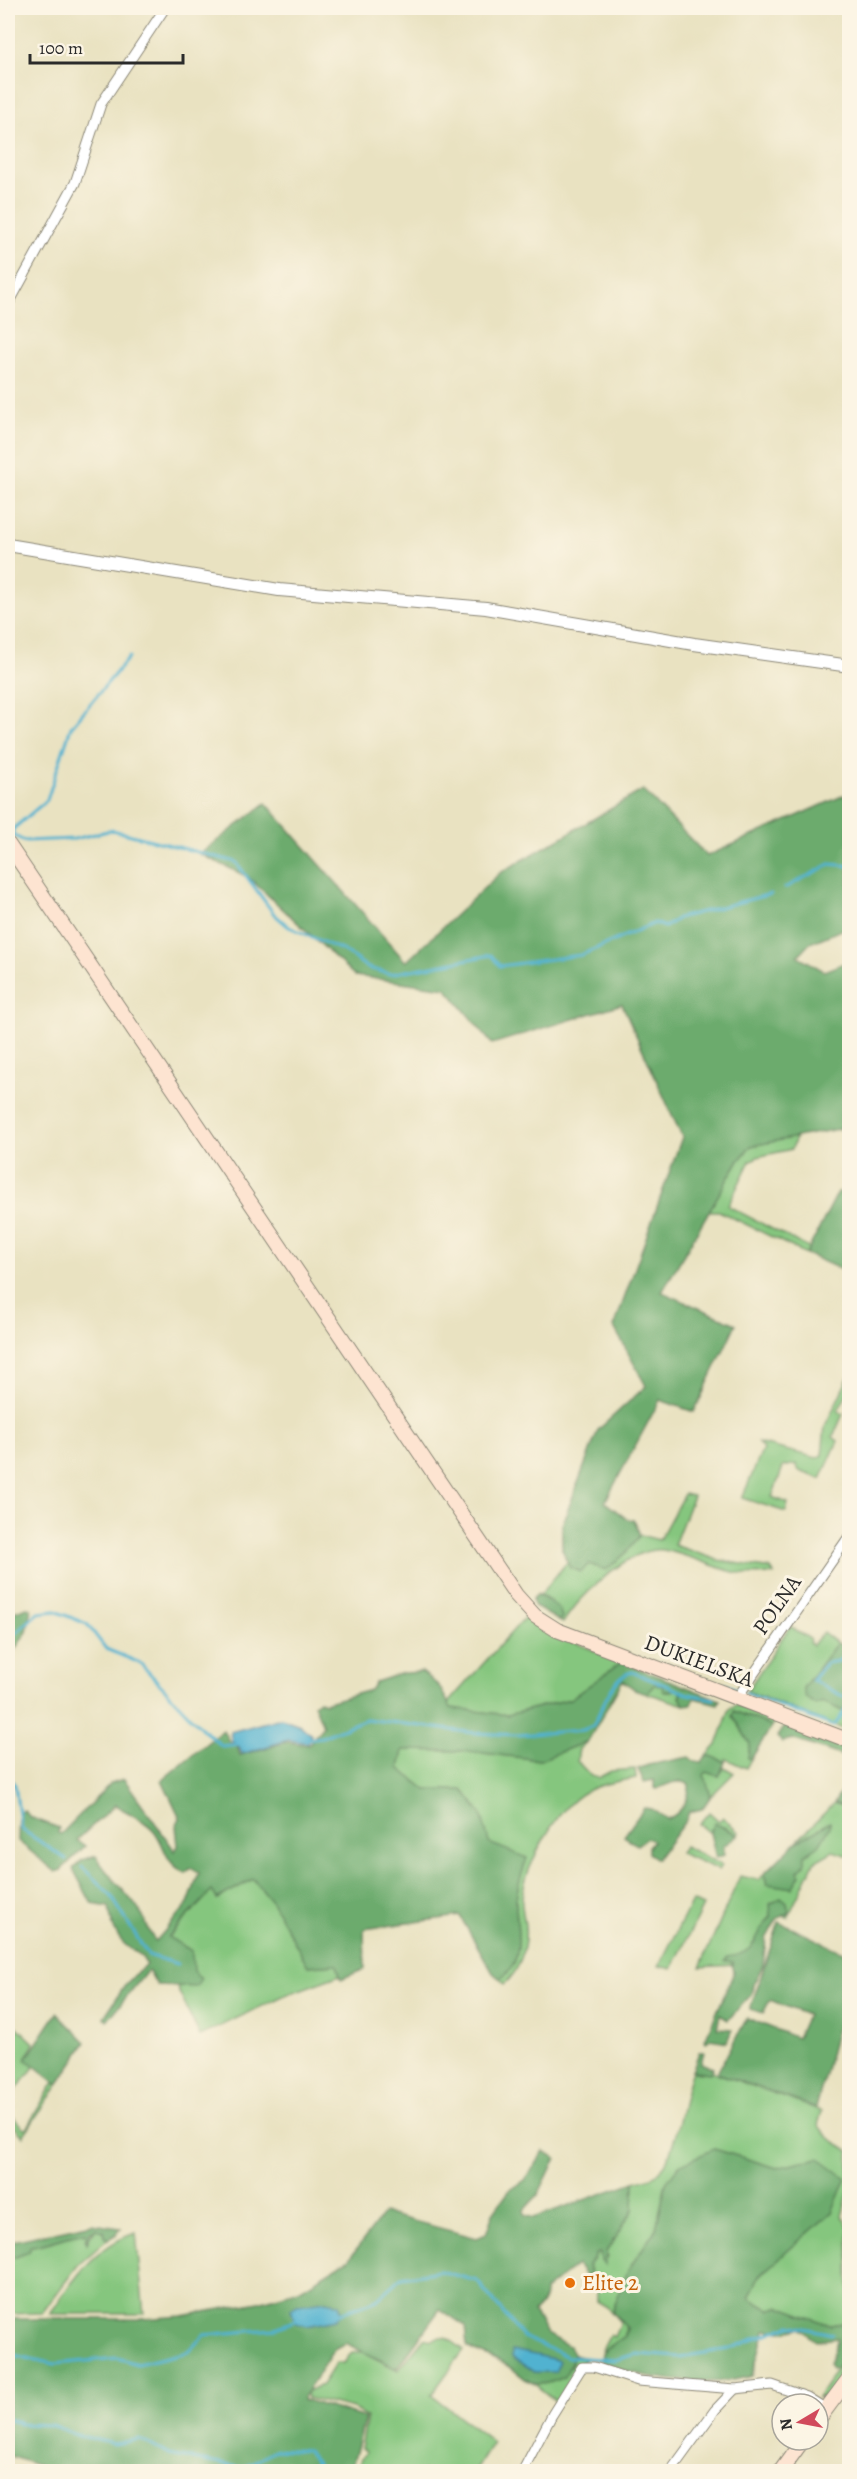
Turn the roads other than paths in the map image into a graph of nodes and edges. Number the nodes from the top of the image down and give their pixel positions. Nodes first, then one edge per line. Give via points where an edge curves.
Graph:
1 (165, 8) edge
2 (8, 305) edge
3 (8, 545) edge
4 (849, 666) edge
5 (8, 844) edge
6 (849, 1535) edge
7 (737, 1698) junction
8 (849, 1741) edge
9 (849, 2377) edge
10 (735, 2389) junction
11 (792, 2392) edge
12 (830, 2403) edge
13 (794, 2452) edge
14 (522, 2472) edge
15 (670, 2472) edge
16 (780, 2472) edge

1 - 2 street via 101,104 75,183
3 - 4 street via 279,590 458,604
5 - 7 main road, DUKIELSKA via 516,1595 535,1616 557,1630
6 - 7 street, POLNA
7 - 8 main road, DUKIELSKA
9 - 12 main road
10 - 11 street via 772,2385
10 - 14 street via 638,2382 594,2367 582,2367
10 - 15 street
13 - 16 main road

